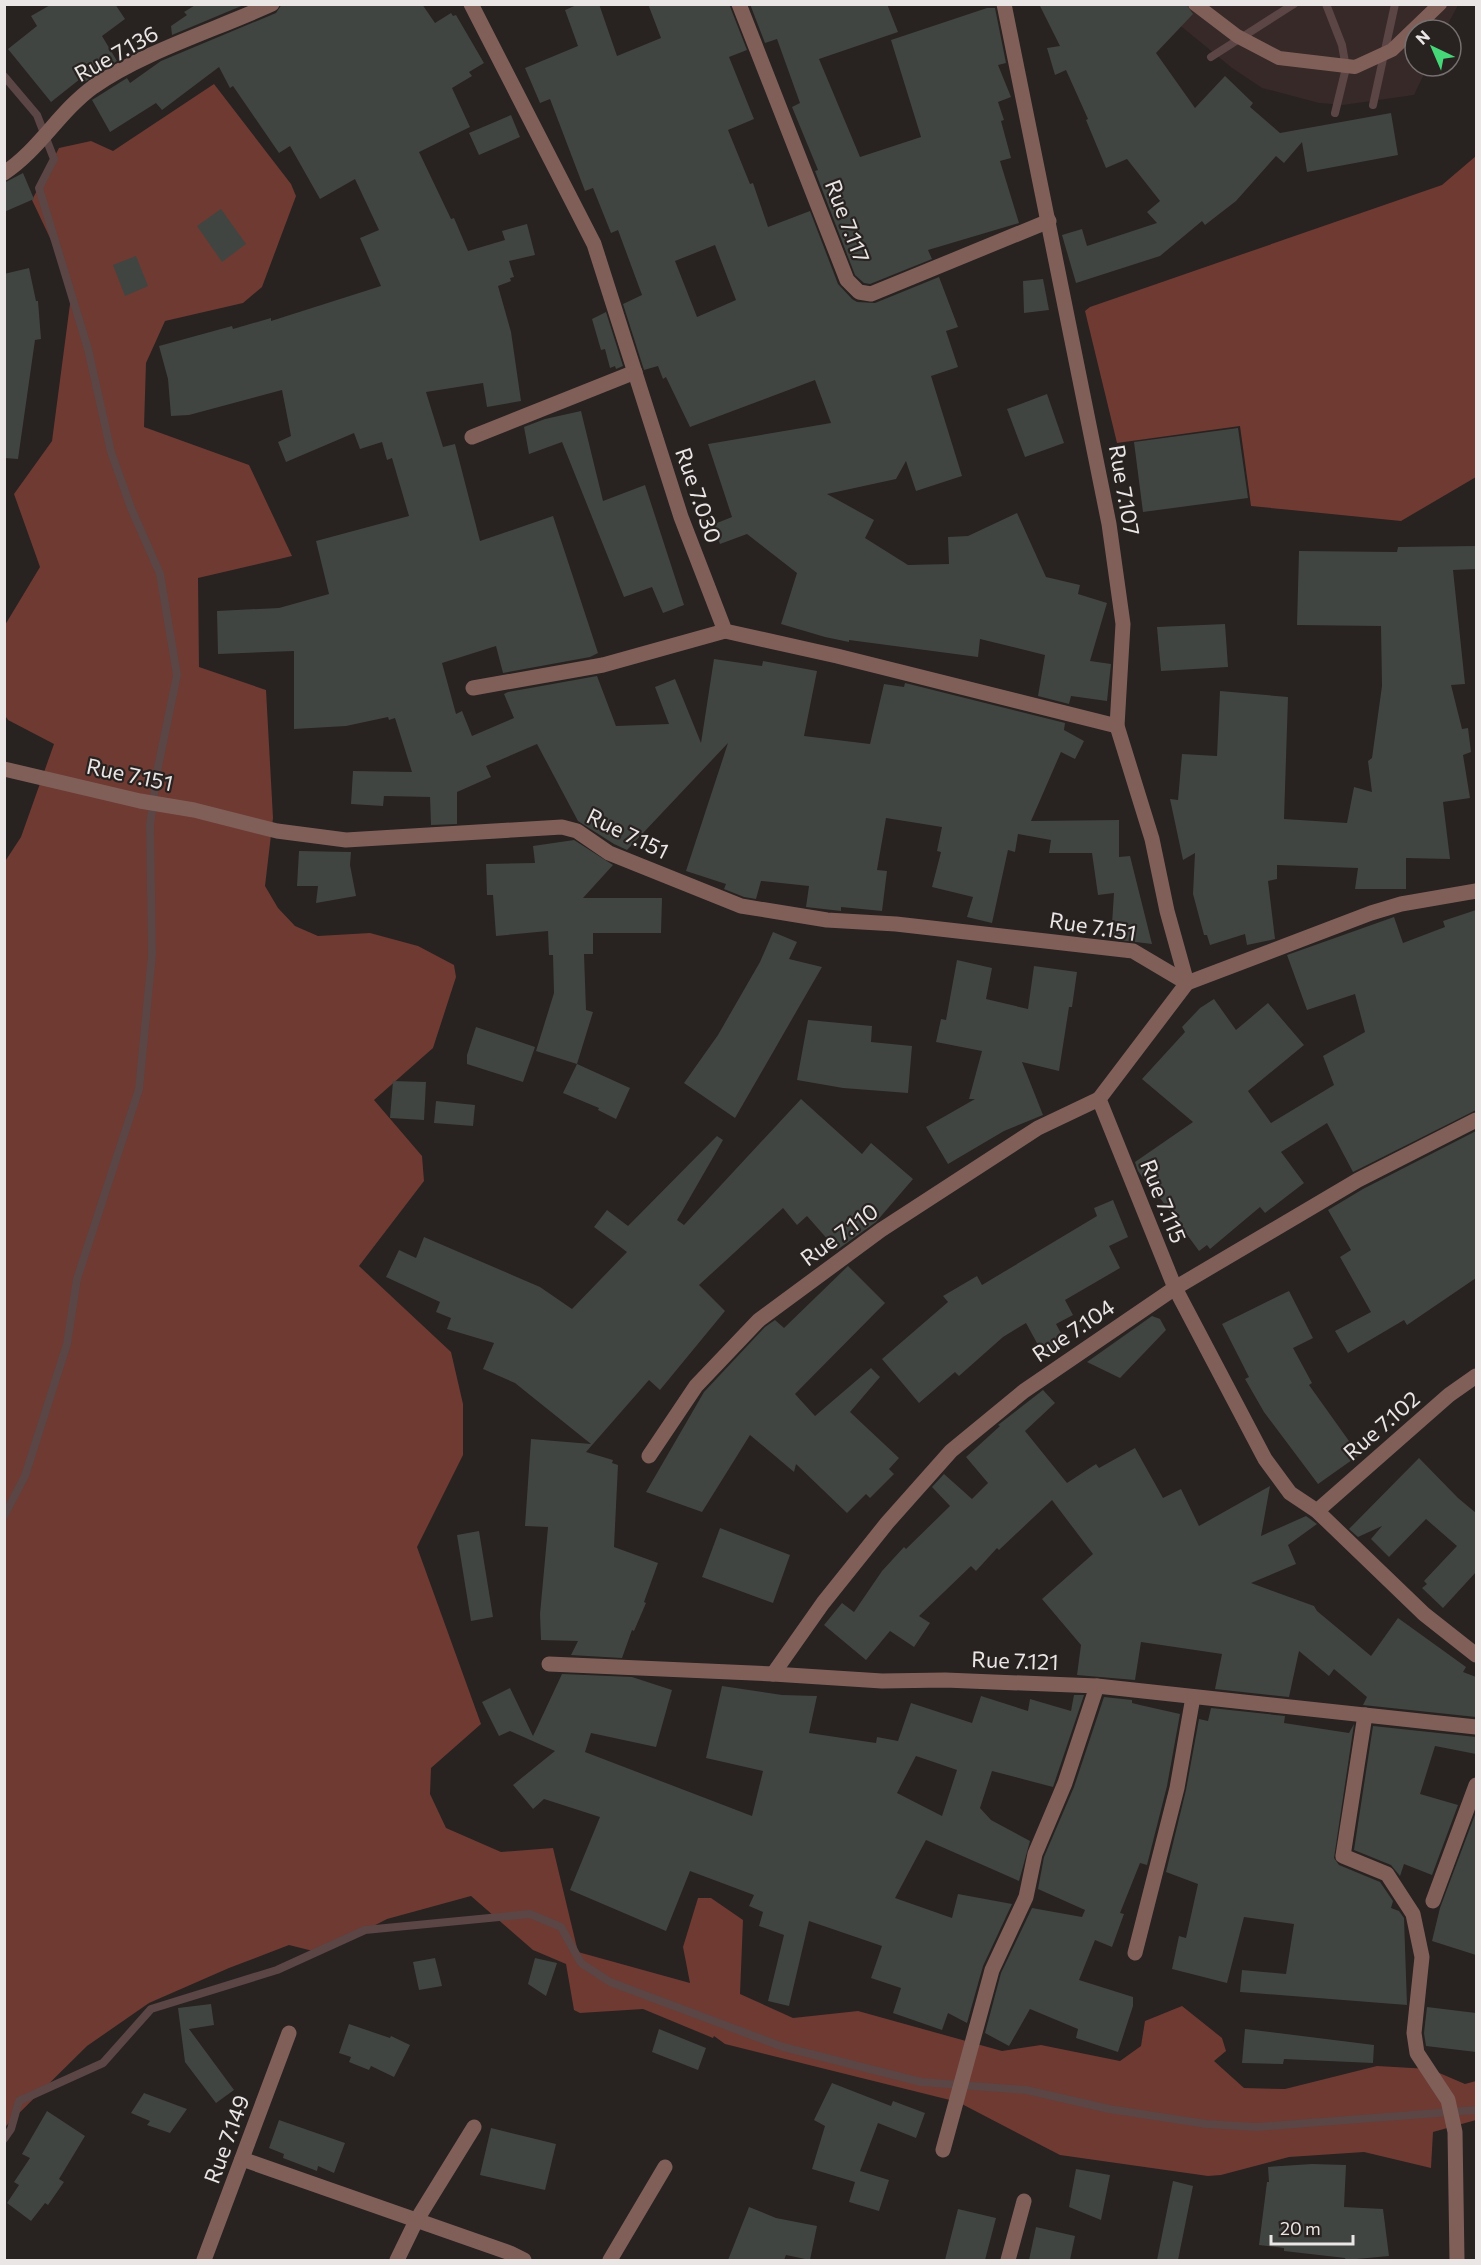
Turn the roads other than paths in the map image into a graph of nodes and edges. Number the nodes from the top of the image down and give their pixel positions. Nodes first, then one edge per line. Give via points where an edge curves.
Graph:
1 (272, 4) edge
2 (471, 4) edge
3 (739, 4) edge
4 (1004, 4) edge
5 (1195, 4) edge
6 (1440, 4) edge
7 (4, 173) edge
8 (1050, 221) junction
9 (635, 372) junction
10 (472, 436) dead end
11 (725, 632) junction
12 (472, 688) dead end
13 (1117, 726) junction
14 (4, 769) edge
15 (1476, 891) edge
16 (1187, 983) junction
17 (1099, 1099) junction
18 (1476, 1120) edge
19 (1175, 1288) junction
20 (1476, 1376) edge
21 (649, 1456) dead end
22 (1317, 1511) junction
23 (1476, 1656) edge
24 (549, 1664) dead end
25 (773, 1674) junction
26 (1097, 1686) junction
27 (1194, 1697) junction
28 (1365, 1715) junction
29 (1476, 1726) edge
30 (1476, 1785) edge
31 (1433, 1901) dead end
32 (1135, 1953) dead end
33 (289, 2033) dead end
34 (474, 2127) dead end
35 (943, 2150) dead end
36 (242, 2159) junction
37 (665, 2167) dead end
38 (1024, 2201) dead end
39 (416, 2221) junction
40 (204, 2260) edge
41 (398, 2260) edge
42 (524, 2260) edge
43 (610, 2260) edge
44 (1008, 2260) edge
45 (1457, 2260) edge

1 - 7 street, Rue 7.136 via 143,58 94,87 66,109 22,161
2 - 9 street, Rue 7.030 via 594,244
3 - 8 street, Rue 7.117 via 847,280 859,292 872,294
4 - 8 street, Rue 7.107
5 - 6 lane via 1237,36 1280,58 1354,67 1392,50
8 - 13 street, Rue 7.107 via 1109,524 1123,624
9 - 10 street
9 - 11 street, Rue 7.030 via 681,517
11 - 12 street via 603,665
11 - 13 street
13 - 16 street, Rue 7.107 via 1152,839
14 - 16 street, Rue 7.151 via 277,831 346,840 561,827 577,831 609,853 741,906 827,920 1133,951
15 - 16 street via 1371,913
16 - 17 street
17 - 19 street, Rue 7.115
17 - 21 street, Rue 7.110 via 1038,1128 908,1212 759,1320 696,1386
18 - 19 street, Rue 7.104 via 1358,1180
19 - 22 street, Rue 7.115 via 1265,1460 1290,1493
19 - 25 street, Rue 7.104 via 1024,1390 951,1451 830,1594
20 - 22 street, Rue 7.102
22 - 23 street, Rue 7.115 via 1424,1614
24 - 25 street, Rue 7.121
25 - 26 street, Rue 7.121
26 - 27 street, Rue 7.121
26 - 35 street via 1065,1783 1035,1854 1026,1897 992,1970
27 - 28 street, Rue 7.121
27 - 32 street via 1177,1788
28 - 29 street, Rue 7.121
28 - 45 street via 1344,1856 1387,1874 1413,1914 1422,1957 1415,2043 1417,2053 1448,2100 1455,2132
30 - 31 street
33 - 36 street, Rue 7.149
34 - 39 street
36 - 39 street
36 - 40 street, Rue 7.149
37 - 43 street
38 - 44 street
39 - 41 street
39 - 42 street

